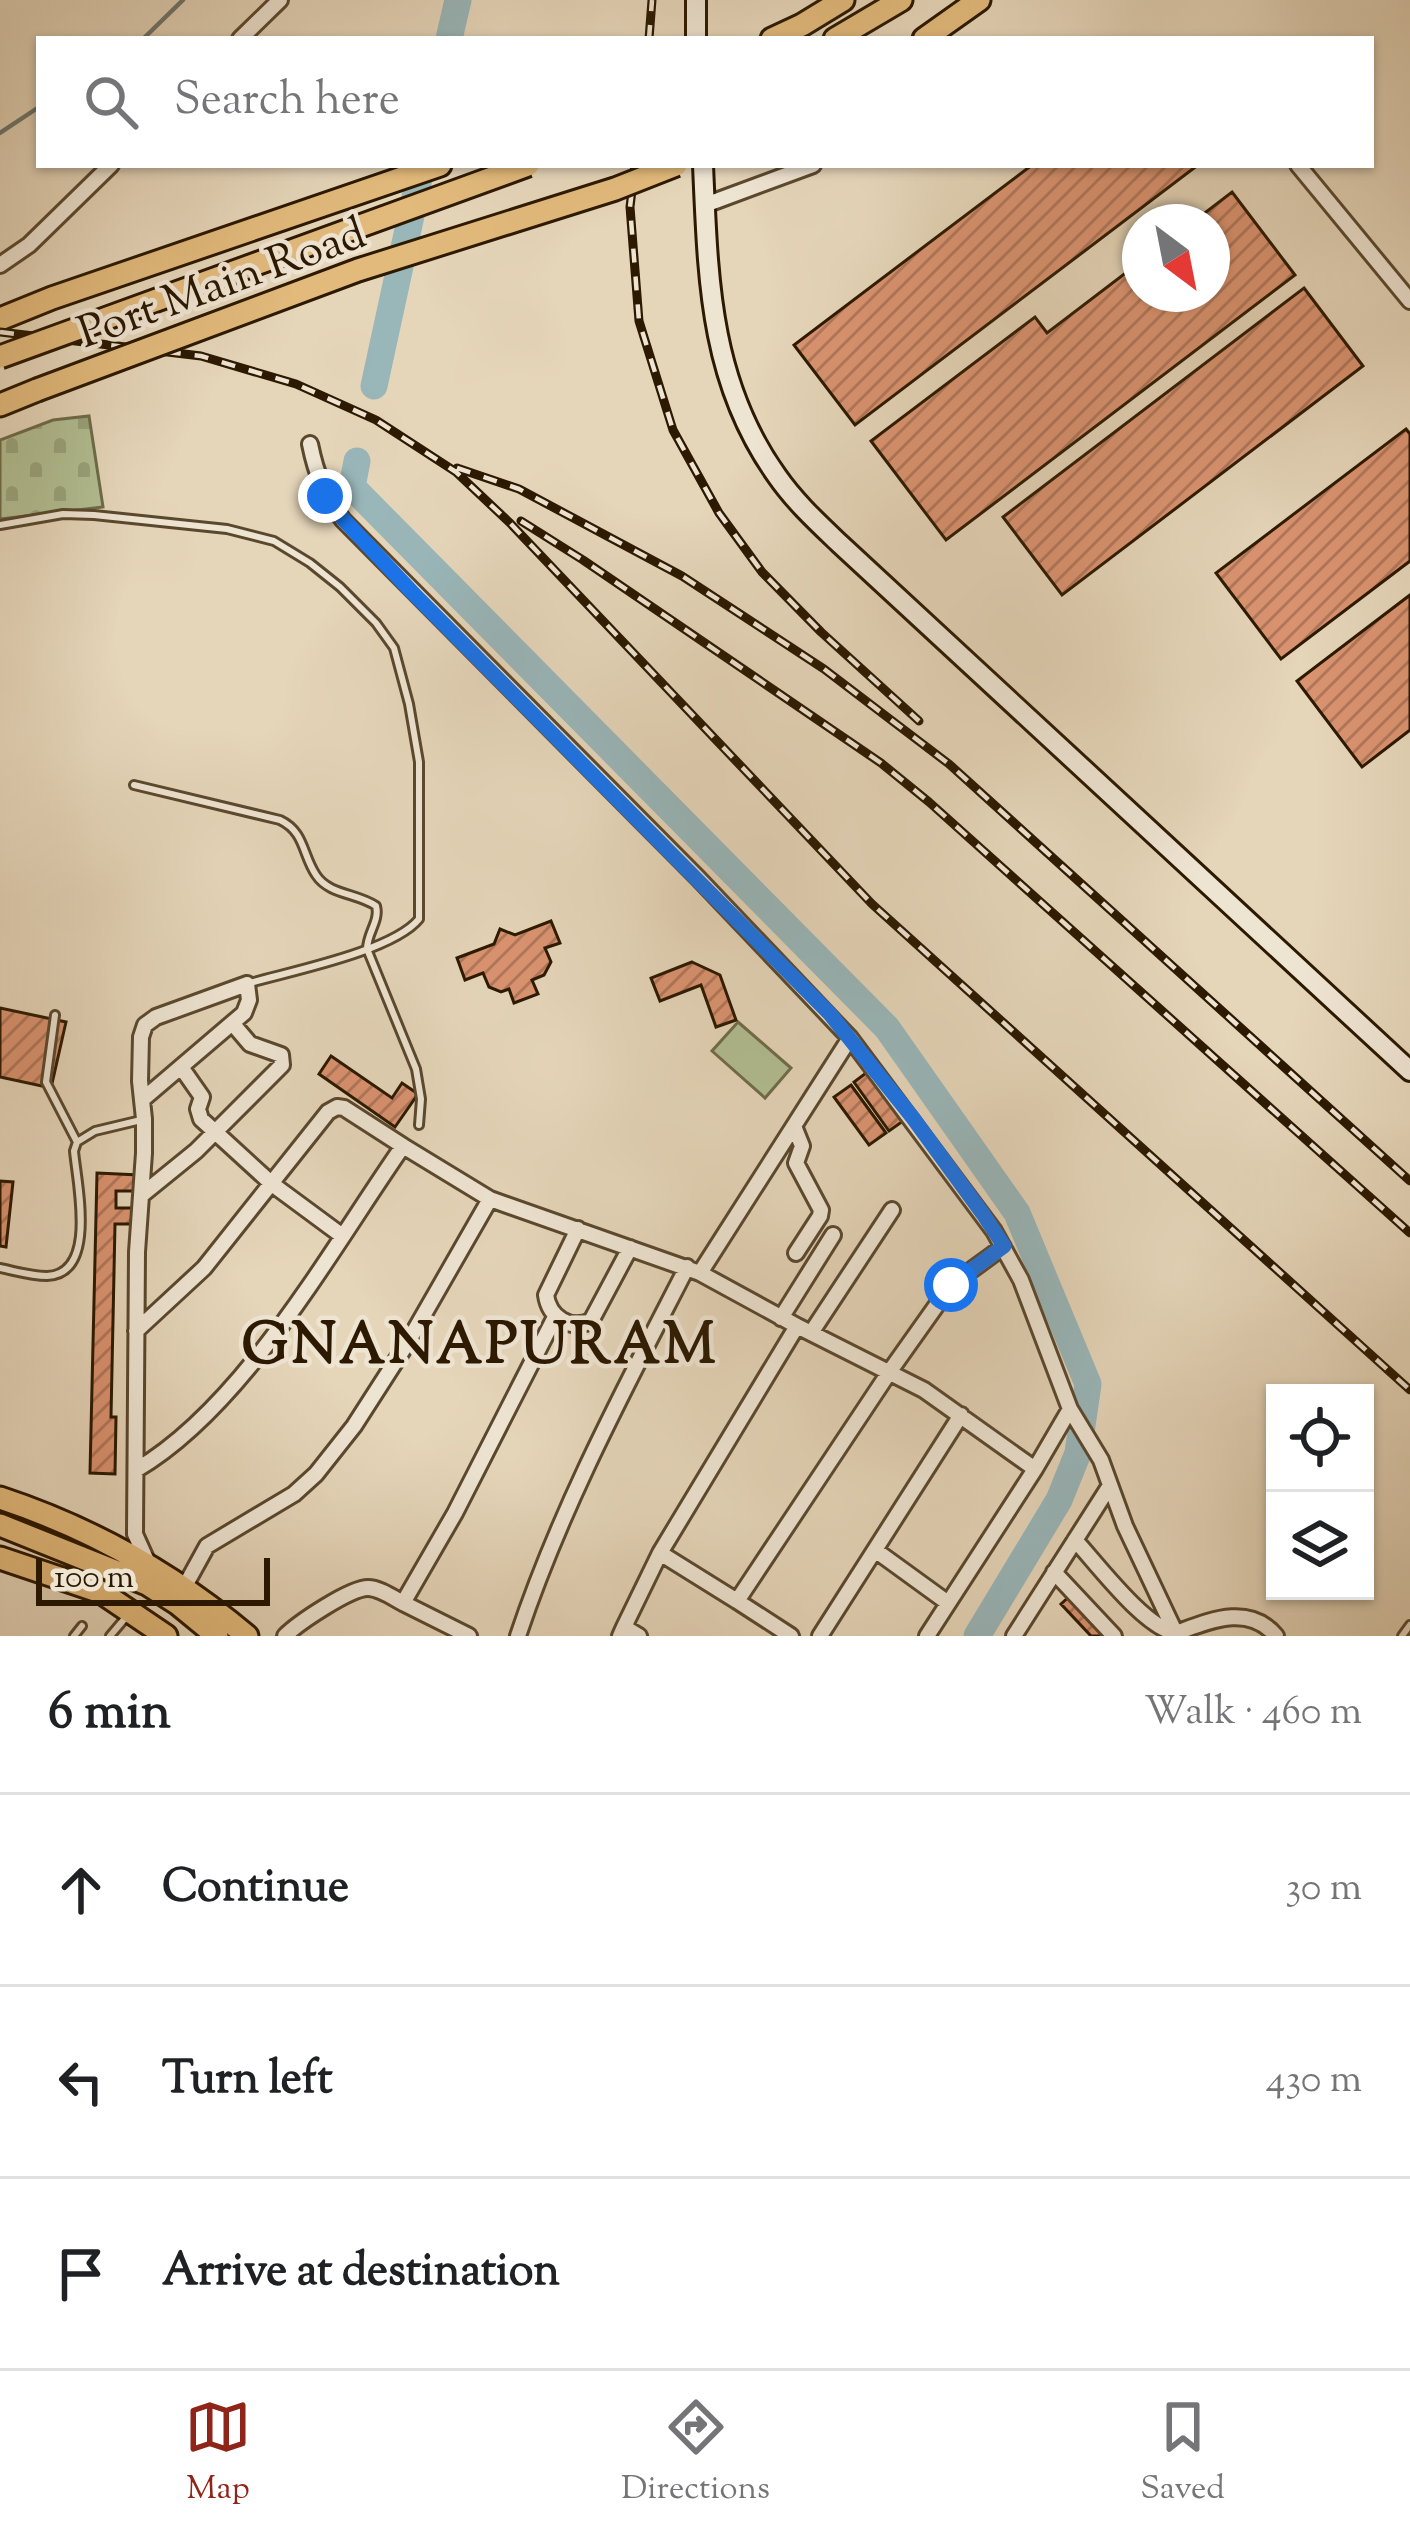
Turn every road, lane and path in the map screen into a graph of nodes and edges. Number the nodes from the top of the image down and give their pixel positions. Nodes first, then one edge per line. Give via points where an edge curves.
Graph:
1 (280, 0) edge
2 (696, 0) edge
3 (843, 0) edge
4 (901, 0) edge
5 (979, 0) edge
6 (243, 36) edge
7 (696, 36) edge
8 (779, 36) edge
9 (840, 36) edge
10 (928, 36) edge
11 (108, 168) edge
12 (431, 168) edge
13 (520, 168) edge
14 (668, 168) edge
15 (703, 168) edge
16 (805, 168) edge
17 (1300, 168) edge
18 (705, 205) junction
19 (2, 266) edge
20 (1410, 301) edge
21 (0, 319) edge
22 (0, 357) edge
23 (0, 405) edge
24 (310, 444) dead end
25 (0, 525) edge
26 (134, 785) dead end
27 (367, 949) junction
28 (247, 984) junction
29 (55, 1015) dead end
30 (233, 1024) junction
31 (850, 1038) junction
32 (181, 1067) junction
33 (1410, 1072) edge
34 (142, 1100) junction
35 (144, 1119) junction
36 (419, 1125) dead end
37 (794, 1126) junction
38 (216, 1133) junction
39 (76, 1142) junction
40 (403, 1146) junction
41 (272, 1184) junction
42 (143, 1194) junction
43 (490, 1198) junction
44 (892, 1210) dead end
45 (578, 1229) junction
46 (341, 1235) junction
47 (833, 1235) dead end
48 (1004, 1246) junction
49 (630, 1248) junction
50 (796, 1252) dead end
51 (0, 1268) edge
52 (693, 1270) junction
53 (555, 1317) junction
54 (781, 1318) junction
55 (804, 1330) junction
56 (136, 1331) junction
57 (890, 1371) junction
58 (961, 1415) junction
59 (1073, 1415) junction
60 (1035, 1469) junction
61 (136, 1470) junction
62 (1108, 1487) junction
63 (0, 1498) edge
64 (0, 1526) edge
65 (1075, 1540) junction
66 (875, 1550) junction
67 (660, 1552) junction
68 (0, 1558) edge
69 (1054, 1572) junction
70 (148, 1576) junction
71 (181, 1595) junction
72 (737, 1601) junction
73 (403, 1603) junction
74 (948, 1603) junction
75 (131, 1611) junction
76 (1410, 1625) edge
77 (82, 1626) dead end
78 (622, 1632) edge
79 (158, 1634) edge
80 (1177, 1635) edge
81 (74, 1636) edge
82 (110, 1636) edge
83 (217, 1636) edge
84 (247, 1636) edge
85 (285, 1636) edge
86 (469, 1636) edge
87 (518, 1636) edge
88 (639, 1636) edge
89 (791, 1636) edge
90 (820, 1636) edge
91 (927, 1636) edge
92 (1014, 1636) edge
93 (1114, 1636) edge
94 (1276, 1636) edge
95 (1402, 1636) edge

1 - 6 street
2 - 7 street
3 - 8 main road
4 - 9 main road
5 - 10 main road
11 - 19 street
12 - 21 main road
13 - 22 main road, bridge
14 - 23 main road, Port Main Road, bridge via 358,270
15 - 18 street
16 - 18 street
17 - 20 street
18 - 33 street via 720,353 777,477
24 - 31 street via 325,496 344,520
25 - 27 lane via 94,515 260,536 310,563 386,634 416,736 421,909 406,932
26 - 27 lane via 292,826 323,884 376,906
27 - 28 lane
27 - 36 lane via 416,1069
28 - 30 street via 248,1007
28 - 34 street via 145,1025
29 - 39 lane via 46,1082
30 - 32 street
30 - 38 street via 284,1060
31 - 37 street
31 - 48 street
32 - 34 street
32 - 38 street via 202,1097 198,1114
34 - 35 street
35 - 39 lane
35 - 42 street
37 - 50 street via 802,1146 796,1163 821,1210
37 - 52 street
38 - 41 street
38 - 42 street
39 - 51 lane via 81,1238 74,1261 45,1276
40 - 41 street via 337,1107
40 - 43 street
40 - 46 street
41 - 46 street
41 - 56 street via 204,1268
42 - 56 street
43 - 45 street
43 - 71 street via 354,1426 294,1494 207,1546
44 - 55 street
45 - 49 street
45 - 53 street via 546,1295
46 - 61 street via 221,1398 180,1441
47 - 54 street
48 - 57 street via 951,1285
48 - 59 street
49 - 52 street
49 - 53 street via 591,1321
52 - 54 street
52 - 87 street via 577,1484
53 - 73 street
54 - 55 street
55 - 57 street
55 - 67 street
56 - 61 street
57 - 58 street
57 - 72 street
58 - 60 street
58 - 66 street
59 - 60 street
59 - 62 street
60 - 74 street
61 - 70 street via 134,1534
62 - 65 street
62 - 80 street
63 - 70 main road via 78,1528
64 - 70 main road
65 - 69 street
65 - 80 street via 1144,1615
66 - 74 street
66 - 90 street
67 - 72 street
67 - 78 street
68 - 75 main road via 101,1592
69 - 92 street
69 - 93 street
70 - 71 main road
70 - 75 lane
71 - 79 lane
71 - 83 main road
71 - 84 main road
72 - 89 street
73 - 85 street via 361,1589
73 - 86 street
74 - 91 street
75 - 79 main road
75 - 82 lane
76 - 95 lane
77 - 81 lane
78 - 88 street
80 - 94 street via 1230,1616 1265,1624

